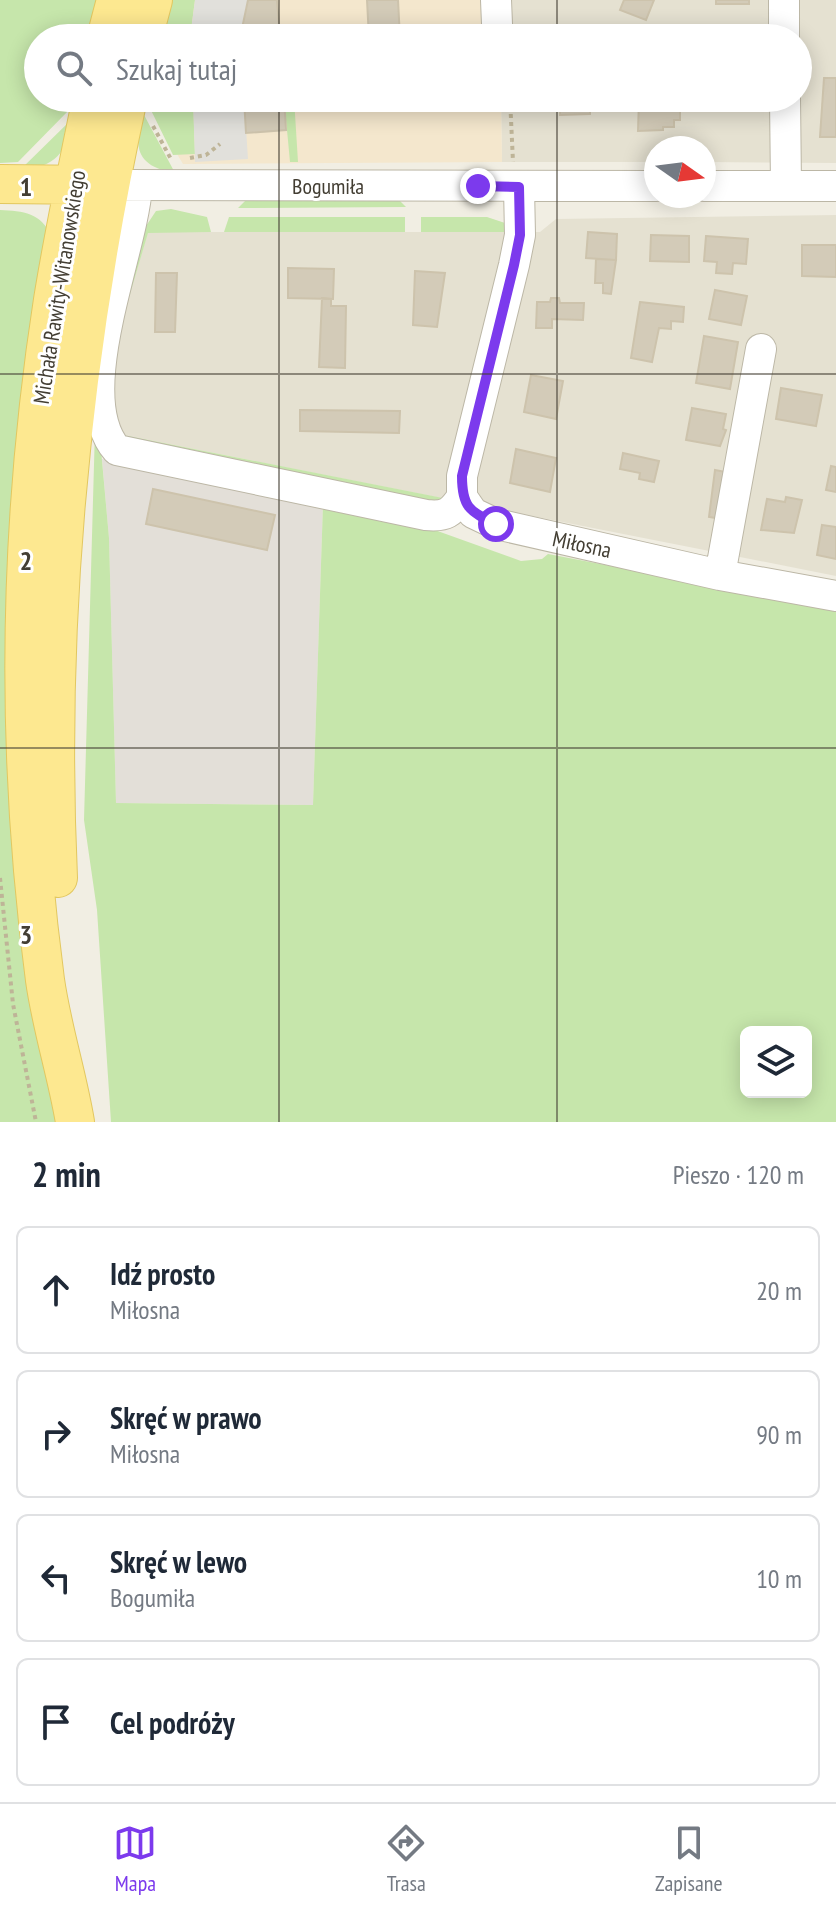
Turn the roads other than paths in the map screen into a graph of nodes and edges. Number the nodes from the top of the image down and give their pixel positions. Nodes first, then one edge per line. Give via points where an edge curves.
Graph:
1 (116, 0) edge
2 (153, 0) edge
3 (784, 0) edge
4 (110, 24) edge
5 (147, 24) edge
6 (784, 24) edge
7 (94, 112) edge
8 (136, 112) edge
9 (785, 112) edge
10 (516, 178) junction
11 (0, 184) edge
12 (107, 185) junction
13 (644, 185) edge
14 (716, 186) edge
15 (786, 186) junction
16 (836, 186) edge
17 (761, 349) dead end
18 (462, 497) junction
19 (720, 575) junction
20 (836, 596) edge
21 (73, 1111) edge

1 - 4 main road
2 - 5 main road
3 - 6 street
7 - 12 main road, Michała Rawity-Witanowskiego
8 - 12 main road, Michała Rawity-Witanowskiego
9 - 15 street
10 - 12 street, Bogumiła
10 - 13 street, Bogumiła
10 - 18 street via 517,250 470,437
11 - 12 main road, Bogumiła
12 - 18 street via 100,393 108,440 117,450 426,515 442,517
12 - 21 main road, Michała Rawity-Witanowskiego via 84,327 63,541 57,849
12 - 21 main road, Michała Rawity-Witanowskiego via 53,303 32,478 23,656 28,801 45,980
14 - 15 street
15 - 16 street
17 - 19 street
18 - 19 street, Miłosna via 473,513 496,524
19 - 20 street, Miłosna

